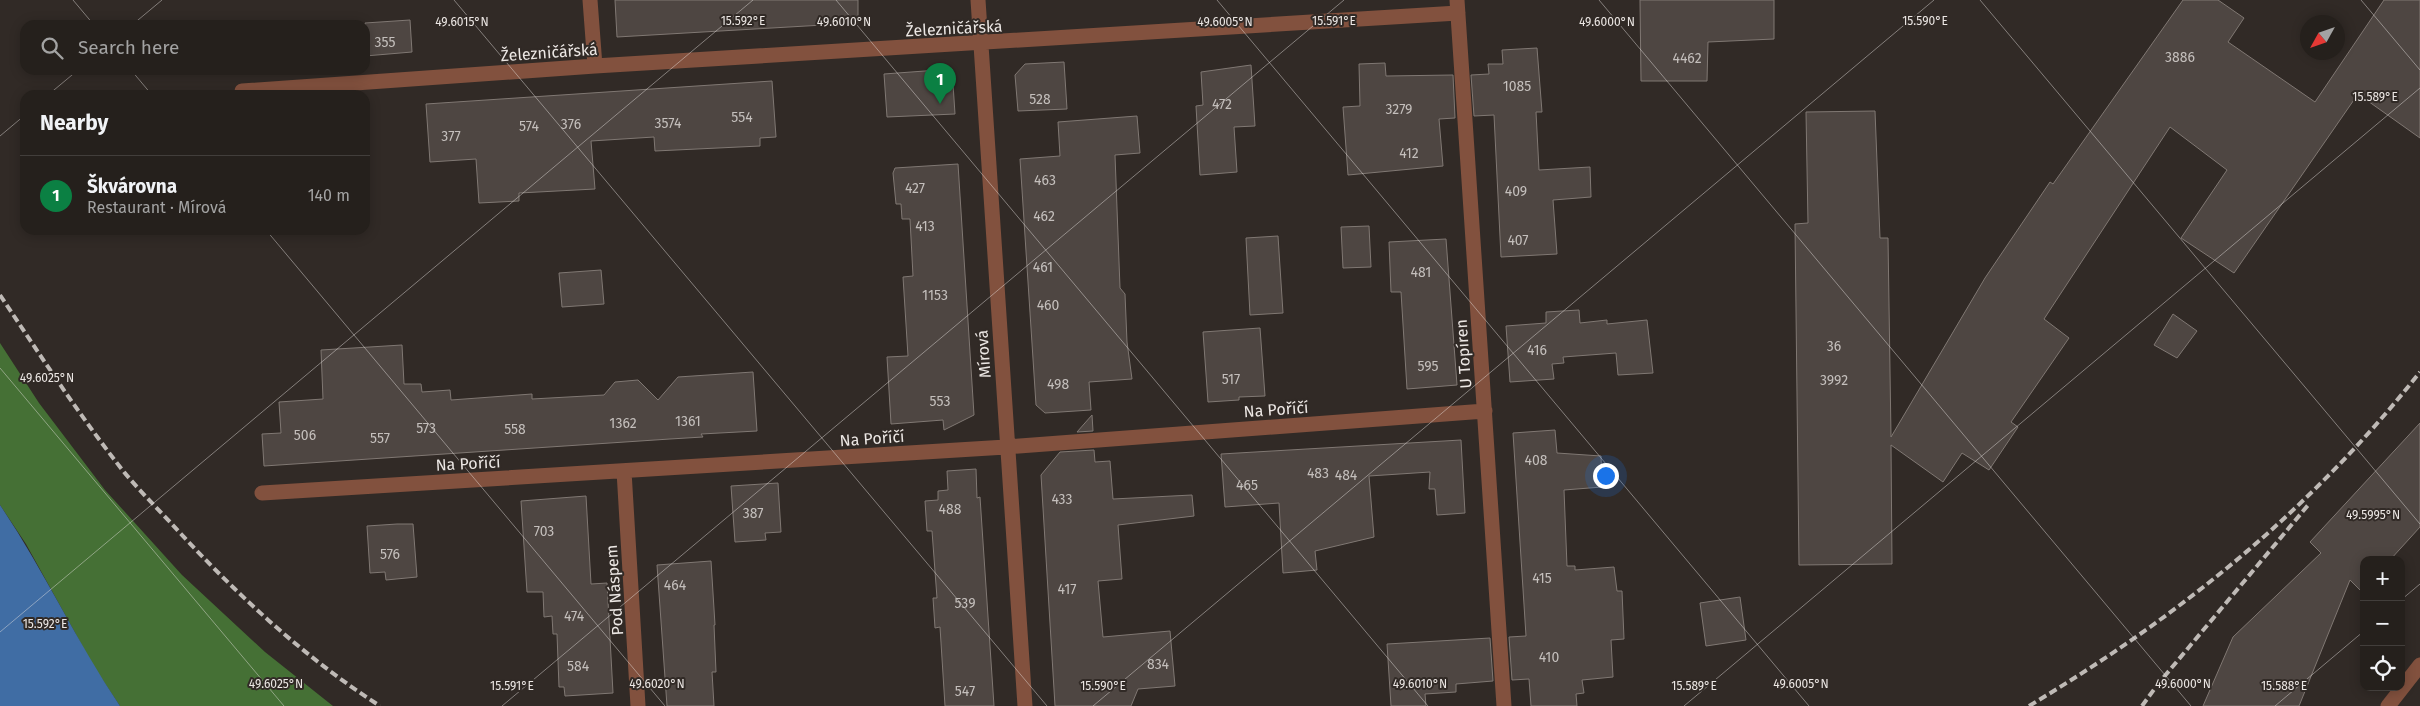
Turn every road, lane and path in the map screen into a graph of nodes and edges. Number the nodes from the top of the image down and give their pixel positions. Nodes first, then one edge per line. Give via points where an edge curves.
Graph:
1 (590, 0) edge
2 (978, 0) edge
3 (1457, 6) edge
4 (981, 44) junction
5 (595, 66) junction
6 (256, 90) edge
7 (1485, 411) junction
8 (1006, 447) junction
9 (624, 471) junction
10 (262, 493) dead end
11 (2420, 666) edge
12 (638, 706) edge
13 (1024, 706) edge
14 (1504, 706) edge
15 (2388, 706) edge

1 - 5 street
2 - 4 street, Mírová
3 - 4 street, Železničářská
3 - 7 street, U Topíren
4 - 5 street, Železničářská
4 - 8 street, Mírová
5 - 6 street, Železničářská
7 - 8 street, Na Poříčí
7 - 14 street, U Topíren
8 - 9 street, Na Poříčí
8 - 13 street, Mírová
9 - 10 street, Na Poříčí
9 - 12 street, Pod Náspem
11 - 15 street

